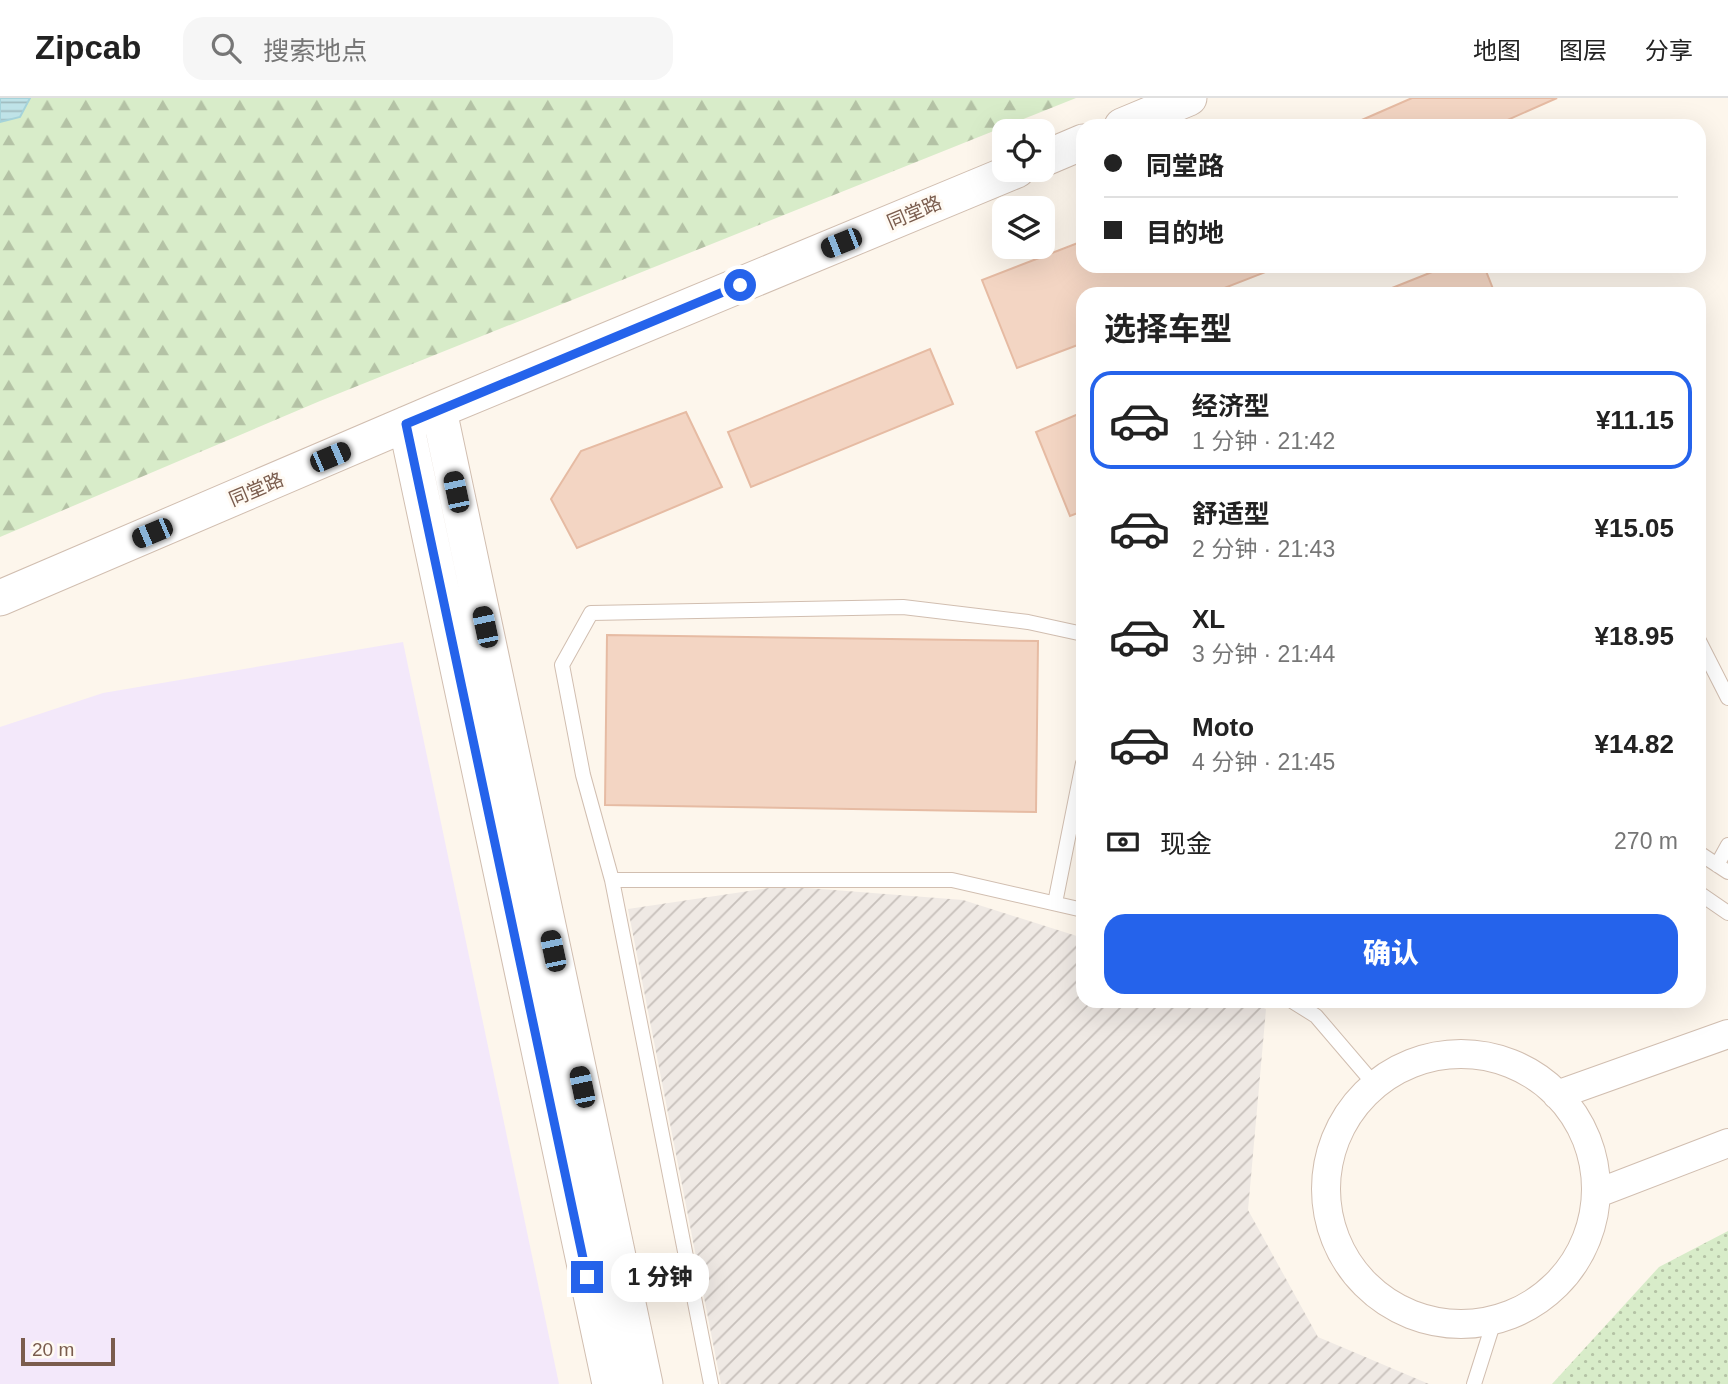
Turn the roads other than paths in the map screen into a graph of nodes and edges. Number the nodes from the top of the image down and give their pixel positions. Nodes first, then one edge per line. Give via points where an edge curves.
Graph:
1 (1189, 98) edge
2 (1139, 119) edge
3 (1076, 145) edge
4 (1055, 154) edge
5 (992, 180) edge
6 (439, 410) junction
7 (406, 424) junction
8 (0, 598) edge
9 (1076, 632) edge
10 (1706, 654) edge
11 (1728, 698) edge
12 (1076, 798) edge
13 (1728, 845) edge
14 (1706, 857) edge
15 (1723, 868) edge
16 (612, 880) junction
17 (1706, 898) edge
18 (1055, 903) junction
19 (1076, 908) edge
20 (1728, 913) edge
21 (1303, 1008) edge
22 (1728, 1034) edge
23 (1375, 1085) junction
24 (1557, 1095) junction
25 (1728, 1143) edge
26 (1598, 1194) junction
27 (1494, 1321) junction
28 (610, 1384) edge
29 (645, 1384) edge
30 (711, 1384) edge
31 (1474, 1384) edge

1 - 2 street
3 - 4 street
5 - 6 street, 同堂路
6 - 7 street, 同堂路
6 - 29 street
7 - 8 street, 同堂路
7 - 28 street
9 - 16 lane via 903,607 591,613 562,665 583,775
10 - 11 lane
12 - 18 lane
13 - 15 lane
14 - 15 lane
16 - 18 lane via 952,880
16 - 30 lane
17 - 20 lane
18 - 19 lane
21 - 23 lane via 1316,1016
22 - 24 street
23 - 24 street via 1406,1065 1452,1054 1499,1059 1533,1074
23 - 27 street via 1338,1129 1326,1174 1329,1222 1336,1244 1363,1284 1401,1311 1447,1324
24 - 26 street via 1568,1105 1591,1147
25 - 26 street
26 - 27 street via 1588,1240 1563,1280 1526,1309
27 - 31 lane

